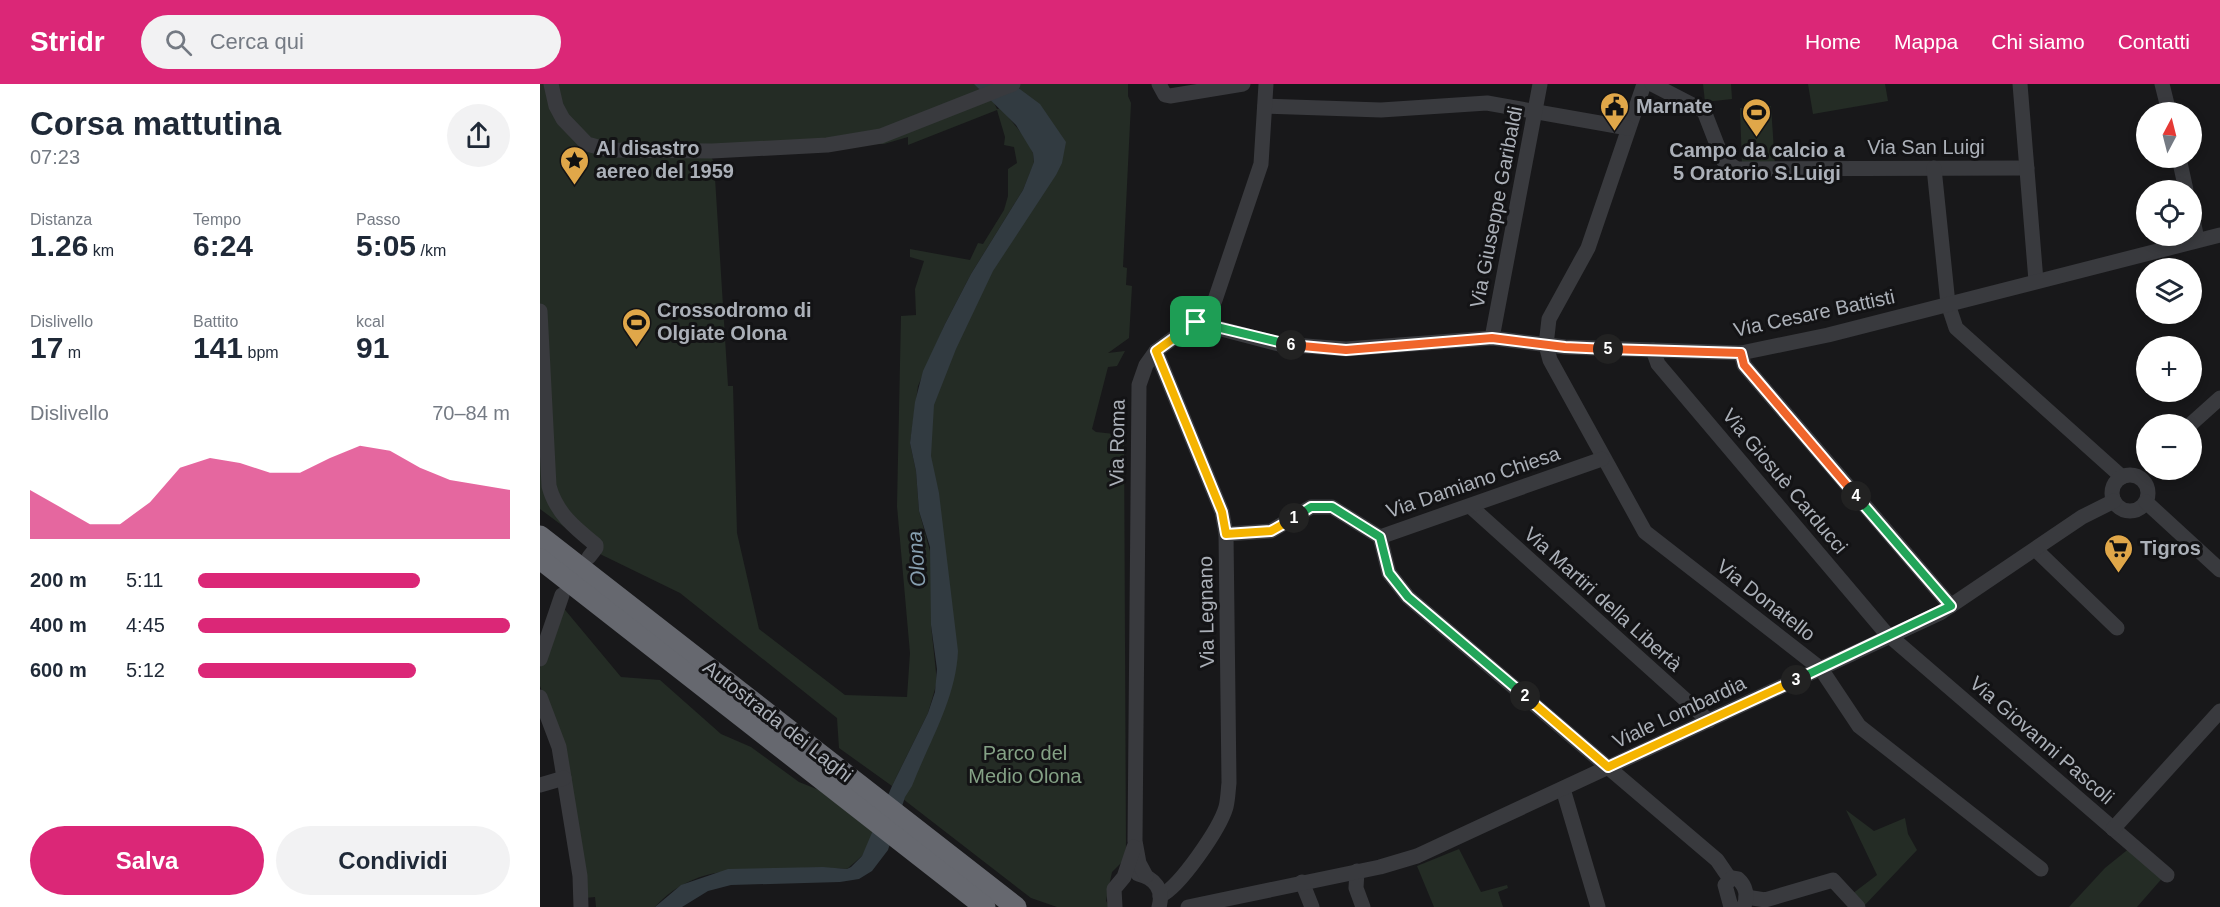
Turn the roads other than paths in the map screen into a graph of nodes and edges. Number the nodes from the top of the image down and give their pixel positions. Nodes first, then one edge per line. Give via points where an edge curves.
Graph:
1 (551, 84) edge
2 (1159, 84) edge
3 (1244, 84) edge
4 (1266, 84) edge
5 (1540, 84) edge
6 (1644, 84) edge
7 (1652, 84) edge
8 (2020, 84) edge
9 (2162, 84) edge
10 (1008, 86) edge
11 (2166, 102) edge
12 (1265, 106) junction
13 (1536, 110) junction
14 (1628, 128) junction
15 (1934, 168) junction
16 (2027, 168) junction
17 (2218, 239) edge
18 (2202, 240) edge
19 (2174, 246) edge
20 (2036, 281) junction
21 (1948, 304) junction
22 (540, 311) edge
23 (1196, 322) junction
24 (1492, 338) junction
25 (1546, 345) junction
26 (1653, 350) junction
27 (1156, 351) junction
28 (1741, 353) junction
29 (2220, 398) edge
30 (2202, 414) edge
31 (1602, 459) junction
32 (2136, 475) edge
33 (2122, 477) junction
34 (2148, 480) edge
35 (2114, 501) junction
36 (2146, 502) junction
37 (1471, 507) junction
38 (1226, 534) junction
39 (540, 536) edge
40 (1380, 537) junction
41 (2036, 550) junction
42 (589, 557) dead end
43 (540, 559) edge
44 (2220, 570) edge
45 (562, 595) dead end
46 (1951, 606) junction
47 (2117, 628) dead end
48 (1890, 636) junction
49 (540, 659) edge
50 (1821, 669) junction
51 (540, 697) edge
52 (2220, 711) edge
53 (1709, 721) junction
54 (1608, 767) junction
55 (564, 778) junction
56 (540, 785) edge
57 (1563, 789) junction
58 (870, 804) junction
59 (2113, 829) junction
60 (1135, 841) junction
61 (2040, 869) dead end
62 (1357, 871) junction
63 (2167, 875) dead end
64 (1124, 878) junction
65 (1302, 882) junction
66 (1155, 891) edge
67 (1734, 904) edge
68 (1194, 906) edge
69 (581, 907) edge
70 (985, 907) edge
71 (1016, 907) edge
72 (1115, 907) edge
73 (1312, 907) edge
74 (1363, 907) edge
75 (1598, 907) edge
76 (1858, 907) edge

1 - 10 street via 556,106 569,129 587,144 609,150 712,151 828,145 881,136
2 - 3 street via 1165,95 1170,96
4 - 12 street, Via Roma
5 - 13 street, Via Giuseppe Garibaldi
6 - 14 street
7 - 15 street, Via San Luigi via 1704,111 1723,160 1737,169
8 - 16 street
9 - 11 street
12 - 13 street via 1381,110 1487,103
12 - 23 street, Via Roma via 1261,164 1215,300
13 - 14 street
13 - 24 street, Via Giuseppe Garibaldi
14 - 25 street via 1588,248 1550,319
15 - 16 street, Via San Luigi
15 - 21 street
16 - 20 street
17 - 18 street, Via Cesare Battisti
19 - 20 street, Via Cesare Battisti
20 - 21 street, Via Cesare Battisti
21 - 28 street, Via Cesare Battisti
21 - 33 street via 1958,330
22 - 42 street via 549,486 552,498 571,525 596,544
23 - 24 street, Via Cesare Battisti via 1279,344 1346,350
23 - 27 street, Via Roma
24 - 25 street, Via Cesare Battisti
25 - 26 street, Via Cesare Battisti
25 - 31 street, Via Donatello via 1550,360
26 - 28 street, Via Cesare Battisti
26 - 48 street, Via Giosuè Carducci via 1658,363
27 - 38 street, Via Legnano via 1222,512
27 - 60 street, Via Roma via 1146,364 1138,398
28 - 46 street via 1744,365
29 - 30 street
31 - 37 street, Via Damiano Chiesa
31 - 50 street, Via Donatello via 1645,532
32 - 33 street
33 - 35 street via 2113,490
34 - 36 street
35 - 36 street via 2132,510
35 - 41 street, Viale Lombardia via 2082,517
36 - 44 street
37 - 40 street, Via Damiano Chiesa
37 - 53 street, Via Martiri della Libertà
38 - 40 street, Via Damiano Chiesa via 1271,531 1311,507 1332,507
38 - 66 street, Via Legnano via 1228,797 1217,825 1174,888
39 - 58 highway, Autostrada dei Laghi
40 - 54 street via 1389,573 1408,597
41 - 46 street, Viale Lombardia
41 - 47 street
43 - 58 highway, Autostrada dei Laghi
45 - 49 street
46 - 48 street, Viale Lombardia
48 - 50 street, Viale Lombardia
48 - 59 street, Via Giovanni Pascoli
50 - 53 street, Viale Lombardia
50 - 61 street, Via Donatello via 1859,726
51 - 55 street via 559,747
52 - 59 street
53 - 54 street, Viale Lombardia
54 - 57 street, Viale Lombardia
54 - 67 street via 1717,860 1730,879 1725,885
55 - 56 street
55 - 69 street via 580,876
57 - 62 street, Viale Lombardia via 1410,858
57 - 75 street
58 - 70 highway, Autostrada dei Laghi via 924,860
58 - 71 highway, Autostrada dei Laghi via 924,836
59 - 63 street, Via Giovanni Pascoli
60 - 64 street, Via Roma
60 - 66 street, Via Roma via 1139,862
62 - 65 street, Viale Lombardia
62 - 74 street via 1356,888
64 - 66 street via 1139,874
64 - 72 street, Via Roma via 1114,889
65 - 68 street, Viale Lombardia
65 - 73 street
66 - 68 street, Viale Lombardia
67 - 76 street via 1765,900 1833,880

